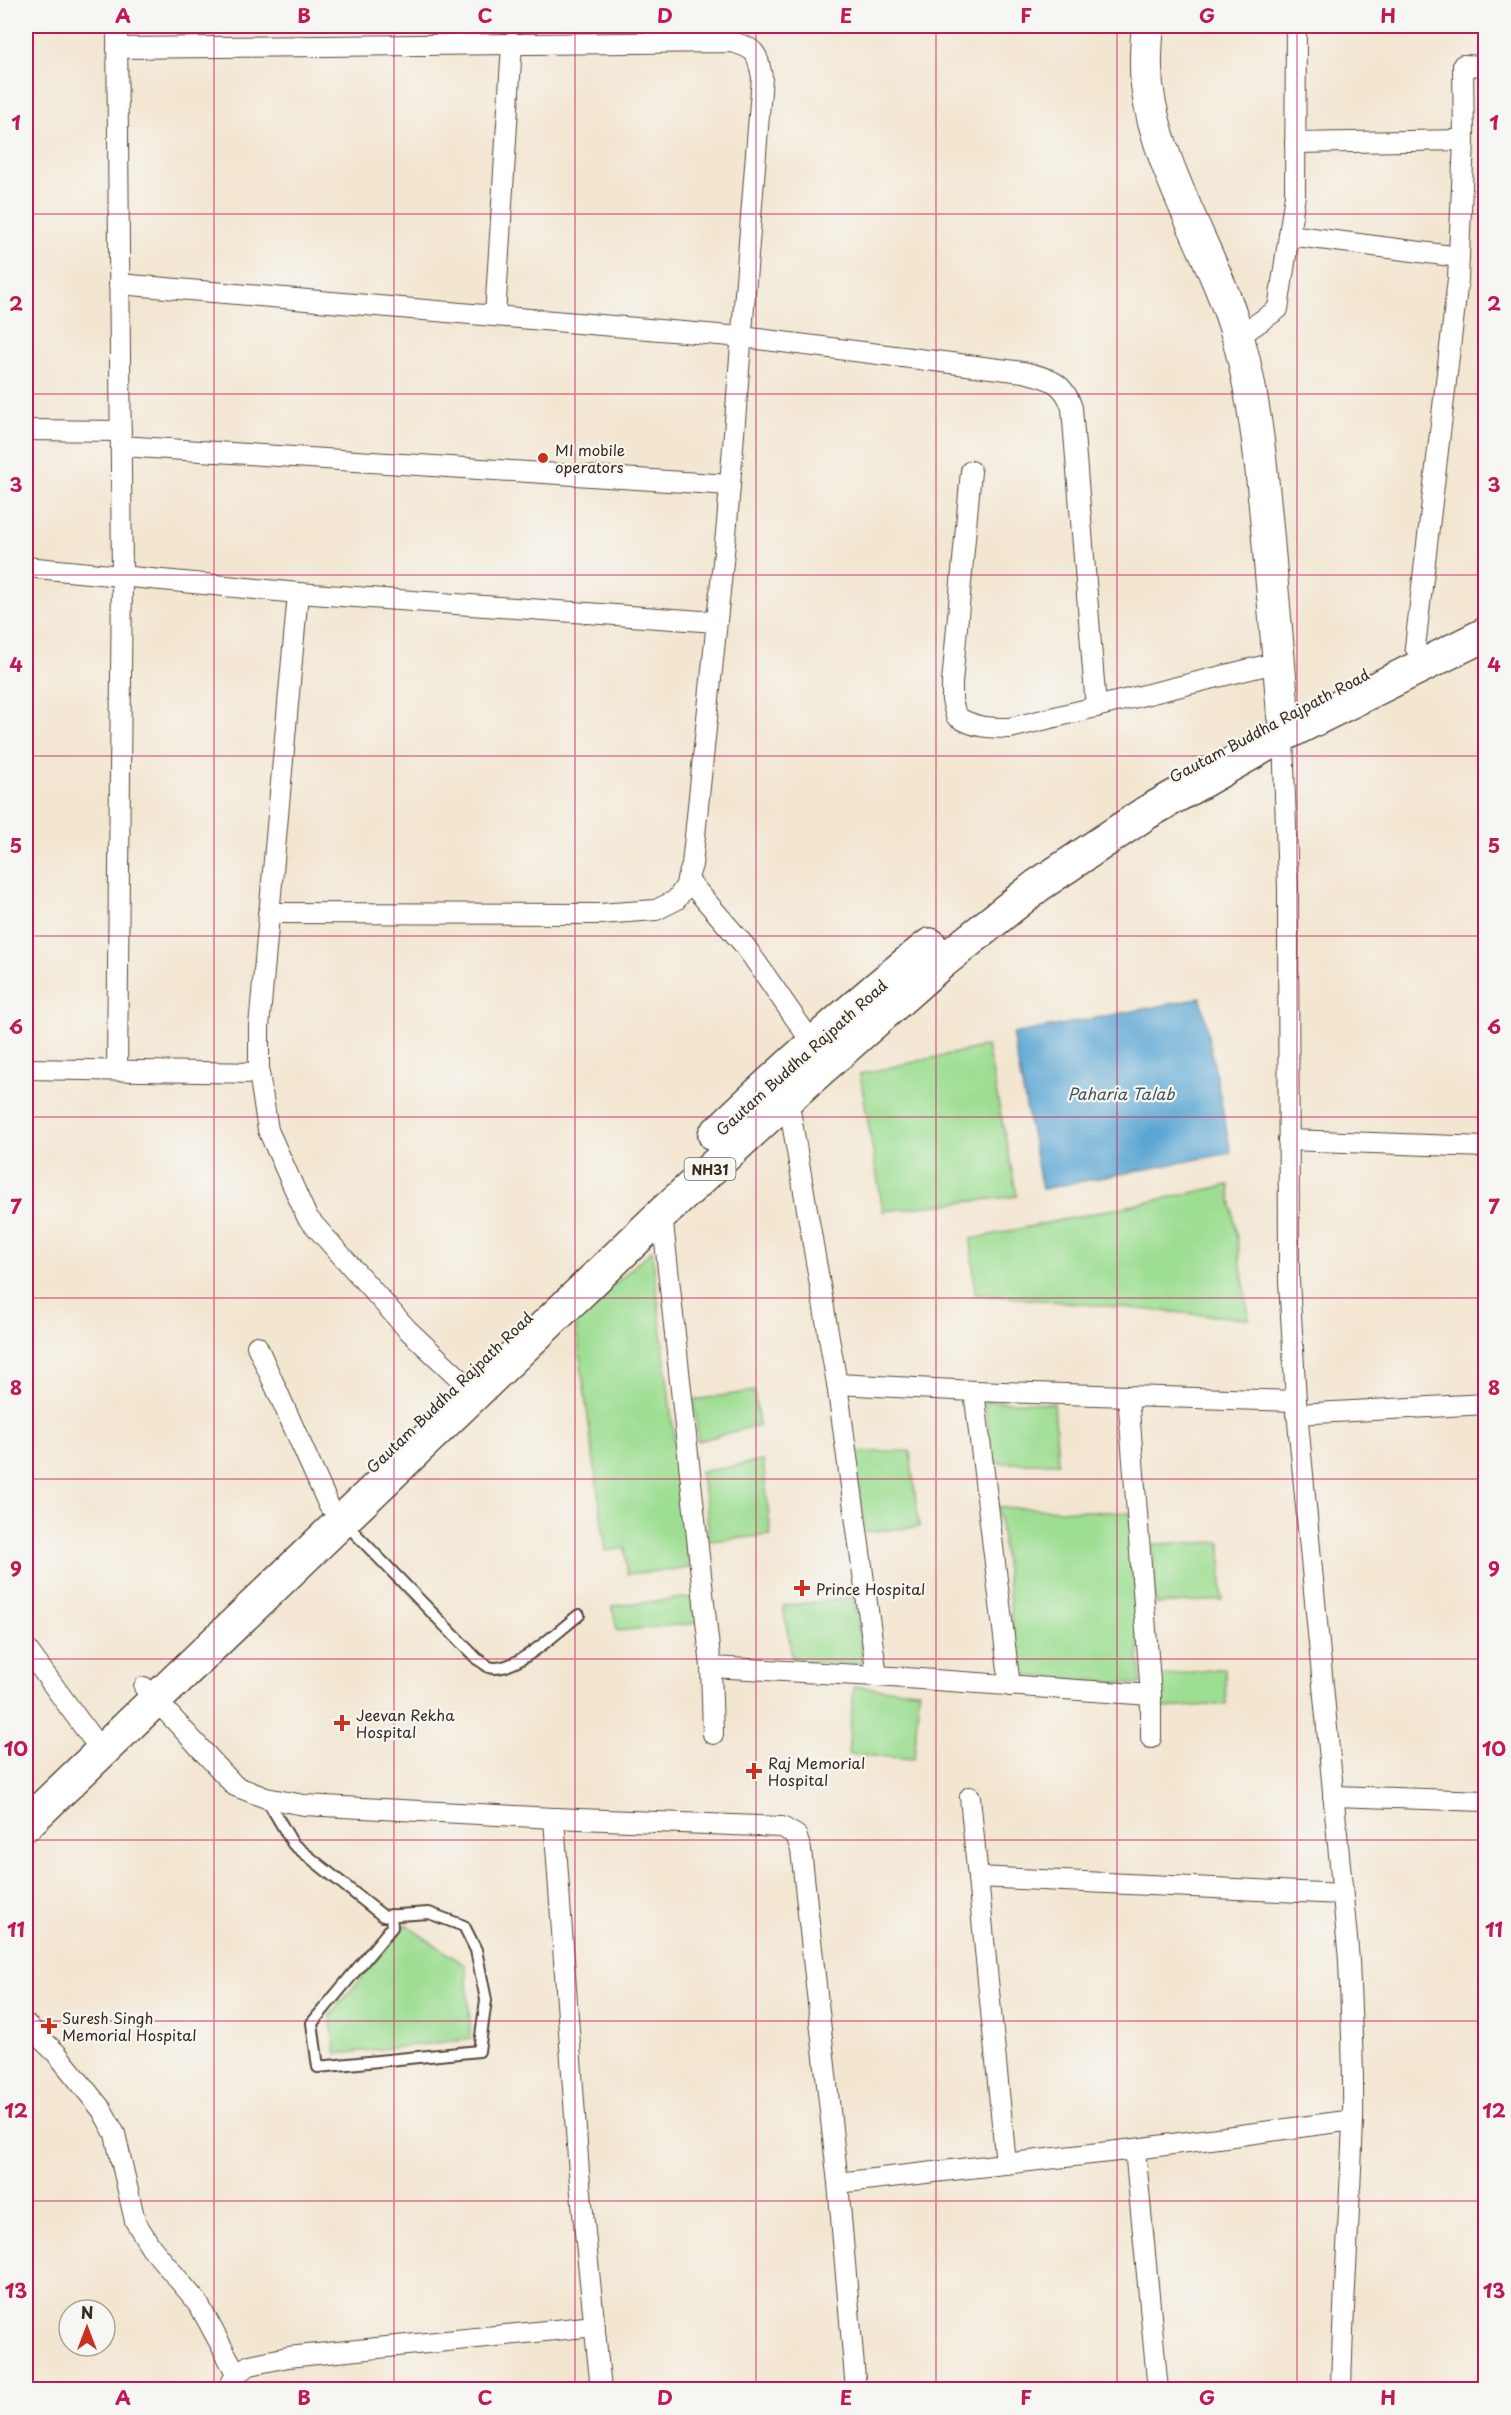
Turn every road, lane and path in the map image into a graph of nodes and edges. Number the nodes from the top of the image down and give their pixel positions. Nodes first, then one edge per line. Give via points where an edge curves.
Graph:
1 (117, 26) edge
2 (1148, 26) edge
3 (1296, 26) edge
4 (512, 44) junction
5 (117, 48) junction
6 (1485, 66) edge
7 (1464, 140) junction
8 (1295, 143) junction
9 (1288, 235) junction
10 (1459, 257) junction
11 (119, 284) junction
12 (495, 316) junction
13 (742, 337) junction
14 (1238, 337) junction
15 (26, 430) edge
16 (121, 439) junction
17 (971, 471) dead end
18 (730, 485) junction
19 (26, 567) edge
20 (122, 577) junction
21 (298, 593) junction
22 (1485, 614) edge
23 (716, 622) junction
24 (1485, 634) edge
25 (1415, 647) junction
26 (1279, 662) junction
27 (1096, 707) junction
28 (1283, 726) junction
29 (687, 879) junction
30 (268, 913) junction
31 (813, 1044) junction
32 (26, 1069) edge
33 (117, 1070) junction
34 (259, 1072) junction
35 (785, 1084) junction
36 (1288, 1140) junction
37 (1485, 1147) edge
38 (662, 1214) junction
39 (257, 1346) dead end
40 (837, 1384) junction
41 (469, 1387) junction
42 (974, 1391) junction
43 (1128, 1396) junction
44 (1485, 1404) edge
45 (1296, 1408) junction
46 (336, 1514) junction
47 (579, 1615) dead end
48 (26, 1648) edge
49 (711, 1667) junction
50 (877, 1676) junction
51 (1010, 1686) junction
52 (150, 1693) junction
53 (1152, 1695) junction
54 (713, 1734) dead end
55 (91, 1737) junction
56 (1152, 1738) dead end
57 (1333, 1796) junction
58 (26, 1797) edge
59 (970, 1797) dead end
60 (266, 1798) junction
61 (1485, 1801) edge
62 (554, 1818) junction
63 (26, 1824) edge
64 (978, 1877) junction
65 (1342, 1894) junction
66 (392, 1915) junction
67 (26, 2024) edge
68 (1353, 2120) junction
69 (1135, 2149) junction
70 (1006, 2164) junction
71 (838, 2183) junction
72 (595, 2326) junction
73 (232, 2381) edge
74 (601, 2390) edge
75 (856, 2390) edge
76 (1158, 2390) edge
77 (1341, 2390) edge

1 - 5 street
2 - 14 main road via 1147,84 1154,120
3 - 8 street
4 - 5 street
4 - 12 street
4 - 13 street via 732,42 748,46 758,54 762,77
5 - 11 street
6 - 7 street via 1463,65
7 - 8 street
7 - 10 street
8 - 9 street via 1295,195
9 - 10 street
9 - 14 street via 1278,309
10 - 25 street
11 - 12 street
11 - 16 street
12 - 13 street
13 - 18 street
13 - 27 street via 1023,372 1060,385 1068,394 1076,433
14 - 26 main road via 1261,461
15 - 16 street
16 - 18 street
16 - 20 street
17 - 27 street via 952,683 956,716 968,724 1010,728
18 - 23 street
19 - 20 street
20 - 21 street
20 - 33 street
21 - 23 street
21 - 30 street
22 - 25 highway, Gautam Buddha Rajpath Road / NH31
23 - 29 street via 692,865
24 - 28 highway, NH31
25 - 28 highway, Gautam Buddha Rajpath Road / NH31
26 - 27 street
26 - 28 main road
28 - 31 highway, Gautam Buddha Rajpath Road / NH31 via 1209,754 1066,843 875,988
28 - 35 highway, NH31 via 1037,886
28 - 36 street via 1288,888
29 - 30 street via 676,900 656,910 600,914
29 - 31 street via 745,946
30 - 34 street
31 - 35 highway, Gautam Buddha Rajpath Road / NH31
32 - 33 street
33 - 34 street
34 - 41 street via 268,1130 307,1217 407,1329
35 - 38 highway, NH31
35 - 40 street
35 - 41 highway, Gautam Buddha Rajpath Road / NH31
36 - 37 street
36 - 45 street via 1289,1281
38 - 41 highway, NH31
38 - 49 street
39 - 46 street
40 - 42 street
40 - 50 street
41 - 46 highway, Gautam Buddha Rajpath Road / NH31
42 - 43 street
42 - 51 street
43 - 45 street
43 - 53 street
44 - 45 street
45 - 57 street
46 - 47 lane via 477,1659 490,1667 508,1667
46 - 52 highway, Gautam Buddha Rajpath Road / NH31
48 - 55 street
49 - 50 street
49 - 54 street
50 - 51 street
51 - 53 street
52 - 55 highway, Gautam Buddha Rajpath Road / NH31
52 - 60 street via 235,1786
52 - 63 highway, NH31
53 - 56 street
55 - 58 highway, Gautam Buddha Rajpath Road / NH31
57 - 61 street
57 - 65 street
59 - 64 street
60 - 62 street via 304,1805
60 - 66 lane via 293,1844 383,1916
62 - 71 street via 782,1827 796,1835 801,1850
62 - 72 street via 579,2173
64 - 65 street
64 - 70 street
65 - 68 street via 1349,1960
66 - 66 lane via 392,1927 312,2023 318,2067 479,2051 486,2000 476,1950 464,1926 429,1913
67 - 73 street via 57,2054 102,2110 115,2134 135,2221 151,2247 198,2303
68 - 69 street
68 - 77 street
69 - 70 street
69 - 76 street
70 - 71 street
71 - 75 street
72 - 73 street via 288,2357 250,2365
72 - 74 street

